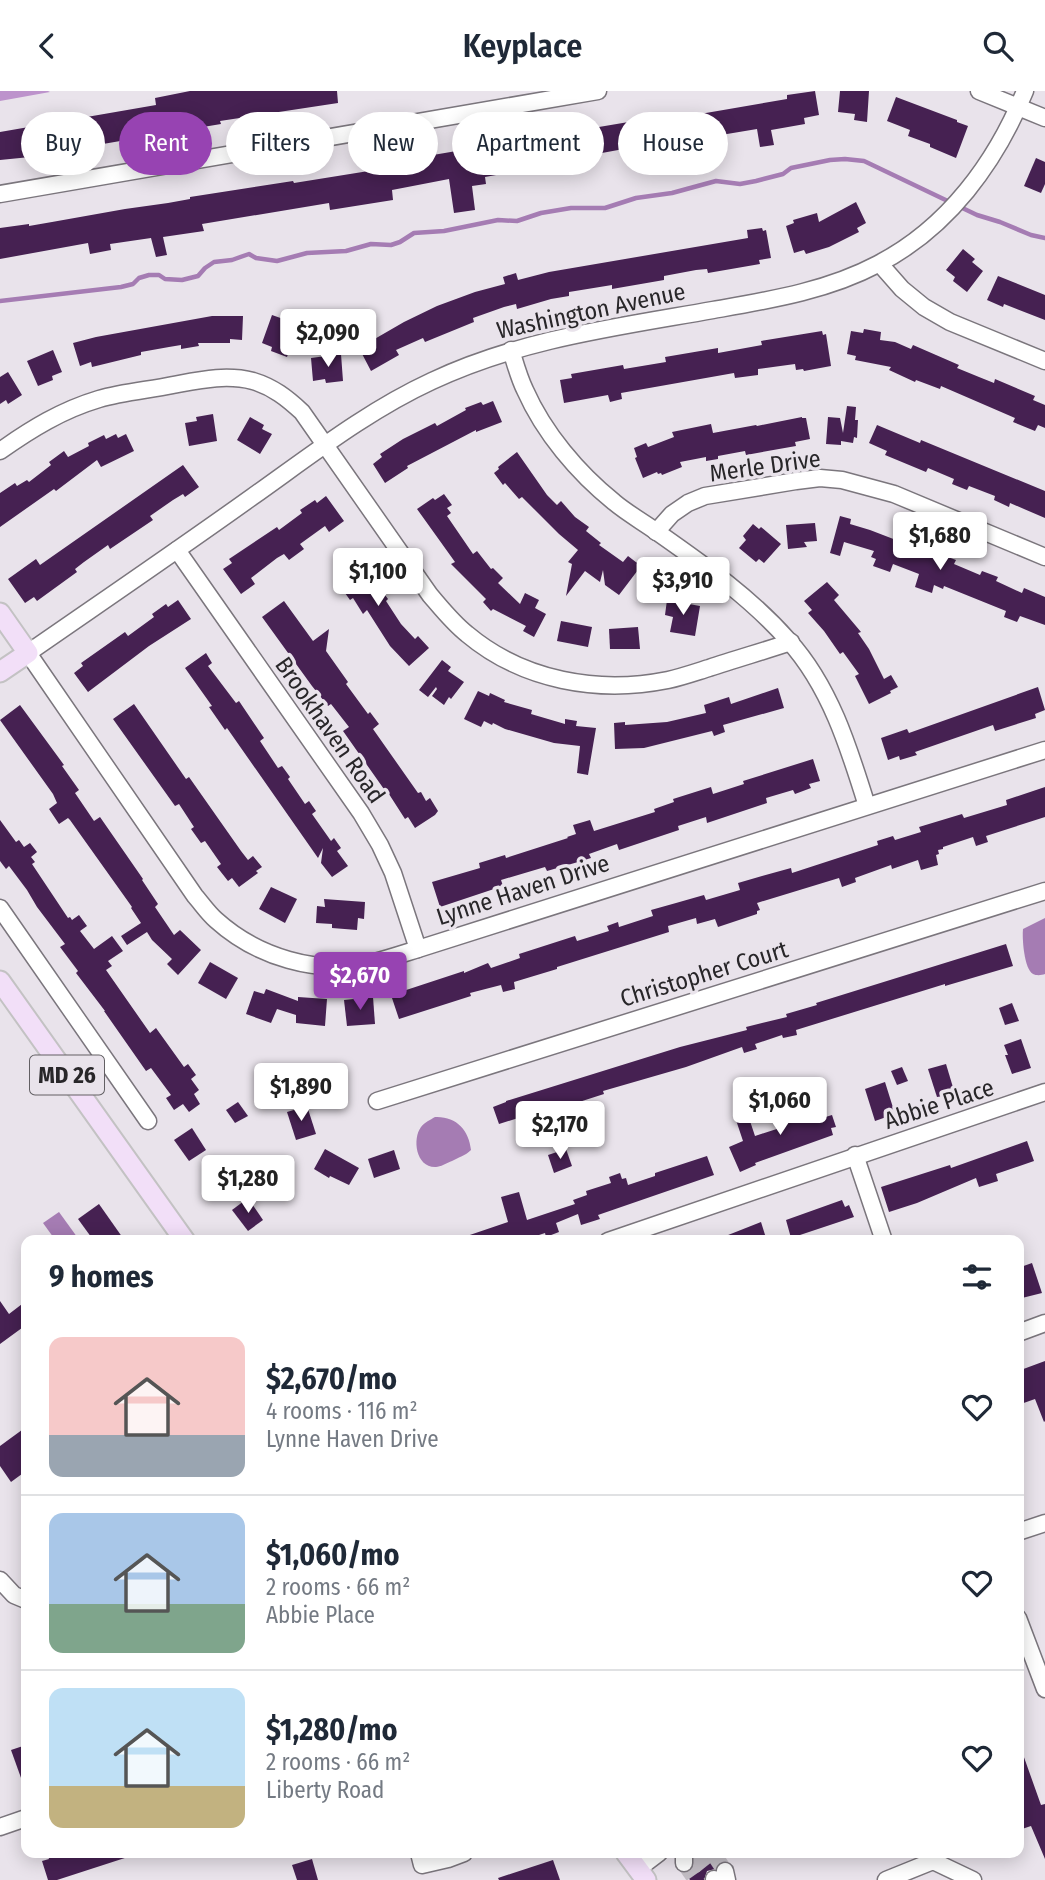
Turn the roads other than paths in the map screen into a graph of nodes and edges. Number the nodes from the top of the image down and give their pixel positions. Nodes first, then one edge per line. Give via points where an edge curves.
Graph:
1 (598, 91) edge
2 (979, 91) edge
3 (1025, 91) edge
4 (1018, 107) junction
5 (1045, 118) edge
6 (0, 194) edge
7 (880, 264) junction
8 (511, 350) junction
9 (1045, 361) edge
10 (327, 445) junction
11 (0, 451) edge
12 (656, 531) junction
13 (177, 550) junction
14 (1045, 557) edge
15 (0, 613) edge
16 (791, 642) junction
17 (28, 653) junction
18 (0, 672) edge
19 (1045, 751) edge
20 (867, 806) junction
21 (1045, 891) edge
22 (0, 908) edge
23 (418, 949) junction
24 (0, 981) edge
25 (1045, 1092) edge
26 (377, 1101) dead end
27 (148, 1121) dead end
28 (856, 1155) junction
29 (181, 1235) edge
30 (625, 1235) edge
31 (882, 1235) edge
32 (1045, 1323) edge
33 (1024, 1331) edge
34 (1045, 1523) edge
35 (1024, 1530) edge
36 (0, 1580) edge
37 (21, 1598) edge
38 (1024, 1634) edge
39 (1045, 1689) edge
40 (21, 1820) edge
41 (0, 1827) edge
42 (420, 1858) edge
43 (446, 1858) edge
44 (886, 1880) edge
45 (973, 1880) edge

1 - 6 street
2 - 4 street
3 - 4 street, Washington Avenue
4 - 5 street
4 - 7 street, Washington Avenue via 982,173 955,205 917,240
7 - 8 street, Washington Avenue via 811,291
7 - 9 street via 924,307
8 - 10 street, Washington Avenue via 429,382
8 - 12 street via 525,391 562,450 614,502
10 - 11 street via 285,396 233,377 102,398 54,417
10 - 13 street, Washington Avenue
10 - 16 street via 449,618 521,667 583,684 644,684 671,680
12 - 14 street, Merle Drive via 672,514 705,496 820,478 842,479 894,494
12 - 16 street via 739,592
13 - 17 street, Washington Avenue
13 - 23 street, Brookhaven Road via 380,845
15 - 17 main road, Lynne Haven Drive
16 - 20 street via 838,721
17 - 18 main road, Washington Avenue
17 - 23 street, Lynne Haven Drive via 215,919 262,950 313,965 370,963
19 - 20 street, Lynne Haven Drive
20 - 23 street, Lynne Haven Drive
21 - 26 street, Christopher Court
22 - 27 street
24 - 29 main road, MD 26
25 - 28 street, Abbie Place
28 - 30 street, Abbie Place
28 - 31 street
32 - 33 street
34 - 35 street
36 - 37 street
38 - 39 street
40 - 41 street
42 - 43 street via 422,1865
44 - 45 street via 933,1861

